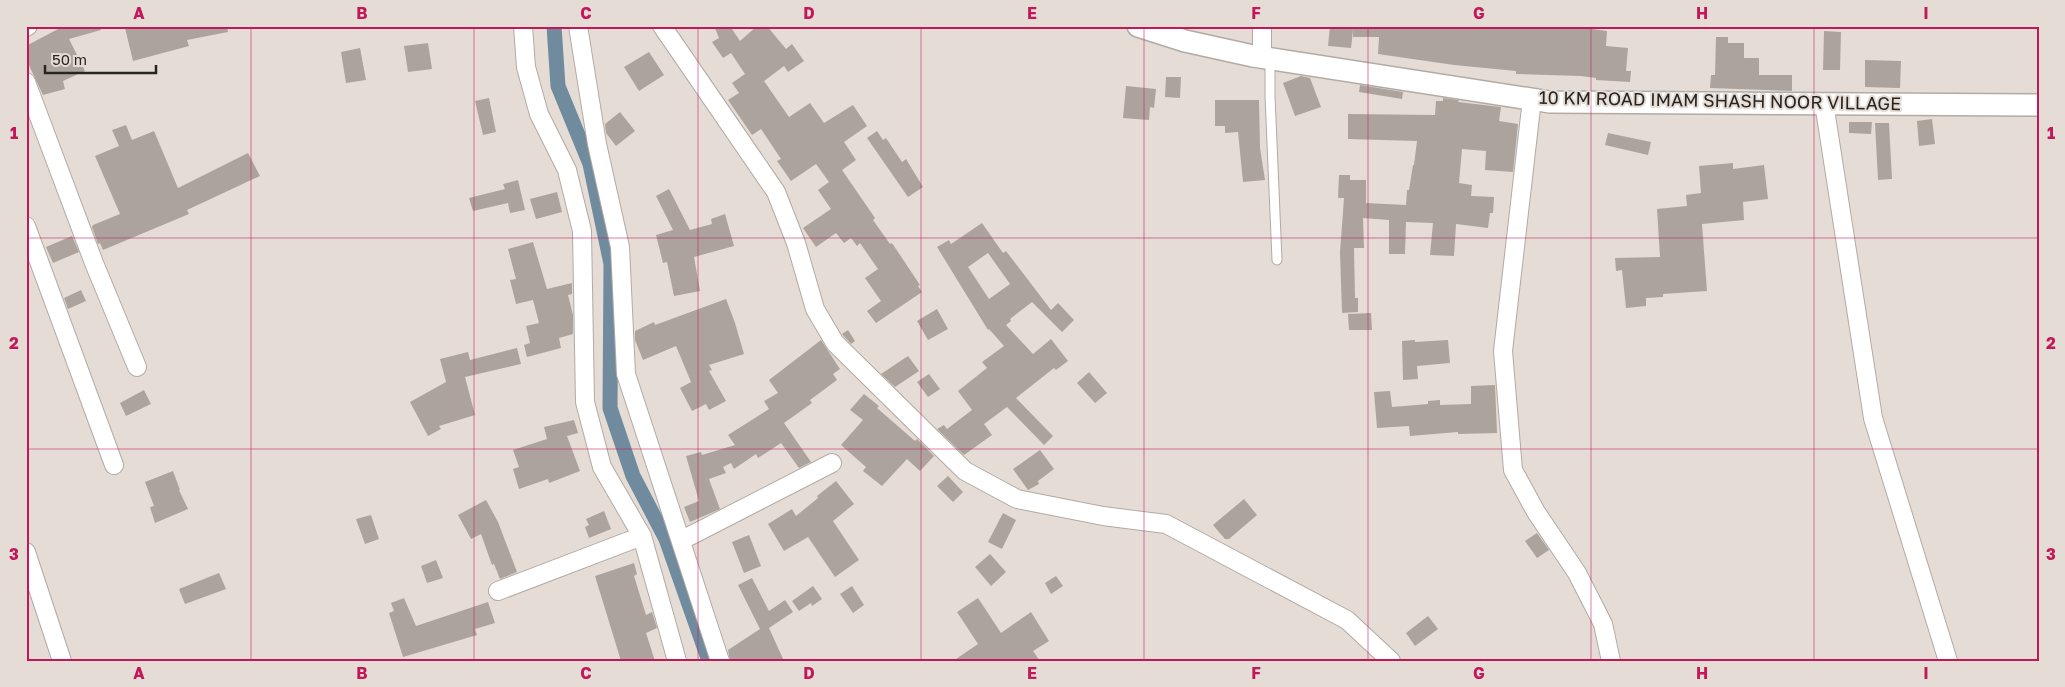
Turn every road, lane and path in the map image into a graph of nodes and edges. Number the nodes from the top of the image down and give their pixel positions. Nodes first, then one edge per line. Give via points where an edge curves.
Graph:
1 (523, 26) edge
2 (578, 26) edge
3 (662, 26) edge
4 (1138, 26) edge
5 (1262, 26) edge
6 (1266, 57) junction
7 (26, 82) edge
8 (1532, 99) junction
9 (1824, 103) junction
10 (2039, 104) edge
11 (26, 226) edge
12 (1277, 260) dead end
13 (137, 368) dead end
14 (832, 463) dead end
15 (114, 465) dead end
16 (642, 536) junction
17 (682, 540) junction
18 (26, 552) edge
19 (498, 591) dead end
20 (62, 661) edge
21 (677, 661) edge
22 (720, 661) edge
23 (1391, 661) edge
24 (1610, 661) edge
25 (1948, 661) edge

1 - 16 street via 526,67 539,114 567,170 582,231 586,402 602,467
2 - 17 street via 597,144 620,247 626,374
3 - 23 street via 776,192 796,242 815,309 835,343 965,471 1017,499 1103,516 1166,524 1347,620
4 - 6 street, 10 KM ROAD IMAM SHASH NOOR VILLAGE via 1185,41
5 - 6 street
6 - 8 street, 10 KM ROAD IMAM SHASH NOOR VILLAGE
6 - 12 lane
7 - 13 street
8 - 9 street, 10 KM ROAD IMAM SHASH NOOR VILLAGE via 1550,102
8 - 24 street via 1502,351 1514,470 1536,512 1577,573 1603,624
9 - 10 street, 10 KM ROAD IMAM SHASH NOOR VILLAGE
9 - 25 street via 1872,418
11 - 15 street
14 - 17 street
16 - 19 street
16 - 21 street
17 - 22 street
18 - 20 street

